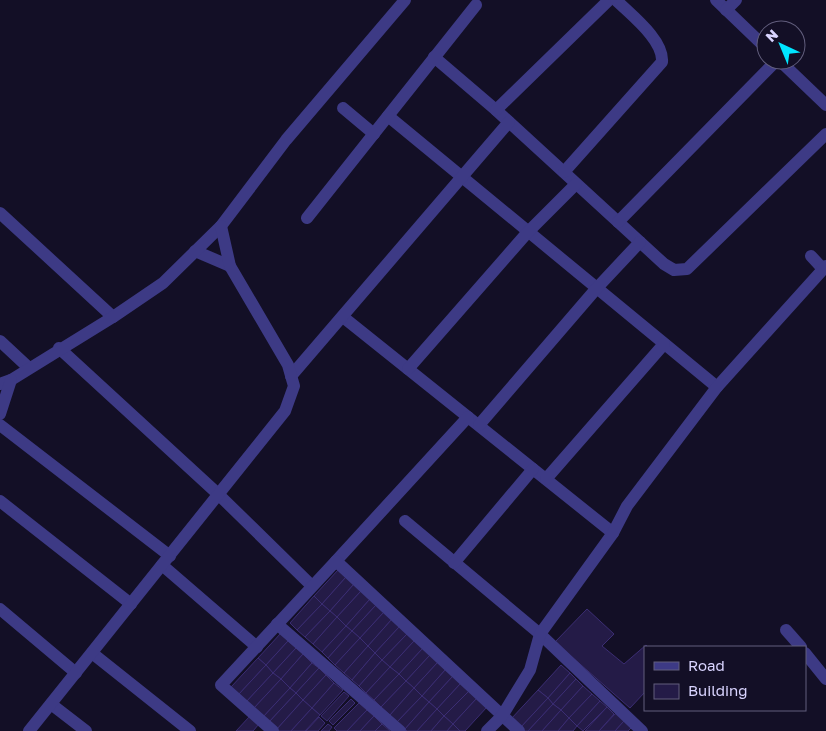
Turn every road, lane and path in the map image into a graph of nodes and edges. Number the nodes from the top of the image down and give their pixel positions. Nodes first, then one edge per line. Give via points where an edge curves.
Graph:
1 (406, 0) edge
2 (488, 0) edge
3 (609, 0) edge
4 (616, 0) edge
5 (716, 0) edge
6 (736, 0) edge
7 (473, 2) edge
8 (726, 10) junction
9 (756, 38) edge
10 (434, 57) junction
11 (768, 70) edge
12 (789, 70) edge
13 (826, 105) edge
14 (343, 108) dead end
15 (496, 110) junction
16 (388, 116) junction
17 (509, 122) junction
18 (374, 134) junction
19 (826, 134) edge
20 (564, 172) junction
21 (462, 179) junction
22 (576, 184) junction
23 (0, 213) edge
24 (307, 218) dead end
25 (618, 222) junction
26 (220, 226) junction
27 (527, 233) junction
28 (640, 242) junction
29 (195, 252) junction
30 (811, 256) dead end
31 (230, 266) junction
32 (824, 268) edge
33 (596, 289) junction
34 (343, 316) junction
35 (113, 317) junction
36 (0, 341) edge
37 (664, 344) junction
38 (59, 348) junction
39 (29, 368) junction
40 (408, 368) junction
41 (291, 376) junction
42 (5, 382) edge
43 (717, 388) junction
44 (0, 414) edge
45 (468, 417) junction
46 (0, 425) edge
47 (478, 425) junction
48 (533, 469) junction
49 (546, 479) junction
50 (218, 494) junction
51 (0, 501) edge
52 (404, 521) dead end
53 (613, 533) junction
54 (166, 560) junction
55 (336, 561) junction
56 (454, 563) junction
57 (312, 586) junction
58 (131, 604) junction
59 (0, 609) edge
60 (277, 624) junction
61 (786, 630) dead end
62 (540, 634) junction
63 (257, 646) junction
64 (799, 646) edge
65 (92, 653) junction
66 (806, 653) edge
67 (76, 673) junction
68 (826, 679) edge
69 (51, 704) junction
70 (502, 716) junction
71 (29, 731) edge
72 (86, 731) edge
73 (190, 731) edge
74 (273, 731) edge
75 (400, 731) edge
76 (487, 731) edge
77 (519, 731) edge
78 (642, 731) edge

1 - 26 street via 286,140
2 - 7 street
3 - 15 street
4 - 20 street via 656,40 663,52 662,62
5 - 8 street
6 - 8 street
7 - 10 street
8 - 9 street
10 - 15 street
10 - 16 street
11 - 25 street
12 - 13 street
14 - 18 street
15 - 17 street
16 - 18 street
16 - 21 street
17 - 20 street
17 - 21 street
18 - 24 street
19 - 28 street via 687,269 674,270
20 - 22 street
21 - 27 street
21 - 34 street
22 - 25 street
22 - 27 street
23 - 35 street
25 - 28 street
26 - 29 street
26 - 31 street
27 - 33 street
27 - 40 street
28 - 33 street
29 - 31 street
29 - 35 street via 163,283
30 - 32 street
31 - 41 street via 288,365
32 - 43 street
33 - 37 street
33 - 47 street
34 - 40 street
34 - 41 street
35 - 38 street
36 - 39 street
37 - 43 street
37 - 49 street
38 - 39 street
38 - 50 street
39 - 42 street
40 - 45 street
41 - 50 street via 294,386 284,411
42 - 44 street
43 - 53 street via 627,506
45 - 47 street
45 - 55 street
46 - 54 street
47 - 48 street
48 - 49 street
48 - 56 street
49 - 53 street
50 - 54 street
50 - 57 street
51 - 58 street
52 - 56 street
53 - 62 street
54 - 58 street
54 - 63 street
55 - 57 street
55 - 70 street
56 - 62 street
57 - 60 street
58 - 65 street
59 - 67 street
60 - 63 street
60 - 75 street
61 - 64 street
62 - 70 street via 530,670
62 - 78 street
63 - 74 street via 221,685
65 - 67 street
65 - 73 street
66 - 68 street
67 - 69 street
69 - 71 street
69 - 72 street
70 - 76 street
70 - 77 street

